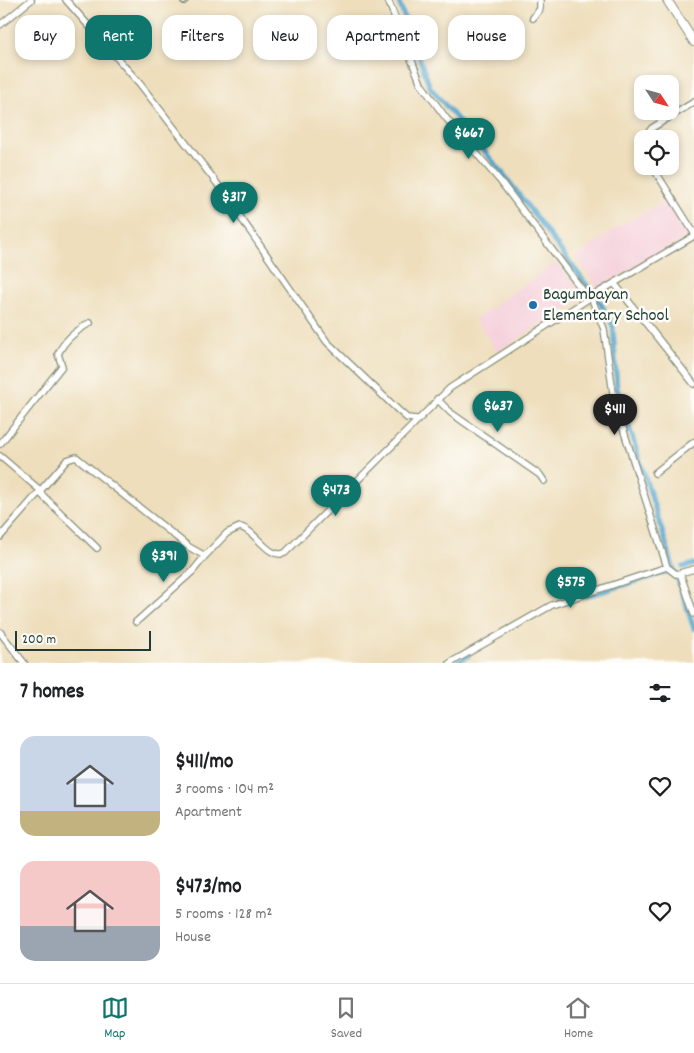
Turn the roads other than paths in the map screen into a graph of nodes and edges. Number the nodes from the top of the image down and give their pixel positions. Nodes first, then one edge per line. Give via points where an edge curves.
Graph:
1 (31, 0) edge
2 (66, 0) edge
3 (388, 0) edge
4 (540, 0) edge
5 (667, 0) edge
6 (533, 18) dead end
7 (0, 25) edge
8 (694, 42) edge
9 (694, 102) edge
10 (650, 130) edge
11 (658, 175) edge
12 (694, 234) edge
13 (614, 283) junction
14 (591, 297) junction
15 (90, 323) dead end
16 (694, 384) edge
17 (437, 399) junction
18 (407, 418) junction
19 (418, 419) junction
20 (410, 426) junction
21 (694, 442) edge
22 (0, 444) edge
23 (0, 456) edge
24 (656, 473) dead end
25 (544, 481) dead end
26 (41, 492) junction
27 (0, 537) edge
28 (97, 548) dead end
29 (205, 556) junction
30 (667, 567) junction
31 (694, 569) edge
32 (680, 573) junction
33 (694, 614) edge
34 (136, 622) dead end
35 (0, 632) edge
36 (24, 663) edge
37 (450, 663) edge

1 - 7 street
2 - 18 street via 140,84 216,182 328,342
3 - 14 street via 421,84
4 - 6 street via 540,9
5 - 8 main road
9 - 10 street
11 - 12 street
12 - 13 street
13 - 14 street
13 - 16 street
14 - 17 street via 477,369
14 - 30 street via 604,329 614,400
15 - 22 street via 77,331 61,349 58,354 62,366
17 - 19 street
17 - 25 street via 451,413
18 - 19 street
18 - 20 street
19 - 20 street
20 - 29 street via 285,553 273,552 251,531 240,527 227,533
21 - 24 street
23 - 26 street
26 - 27 street
26 - 28 street
26 - 29 street via 67,460 78,458 189,547
29 - 34 street via 192,572
30 - 32 street via 674,574
30 - 37 street via 552,604
31 - 32 street
32 - 33 street
35 - 36 street

